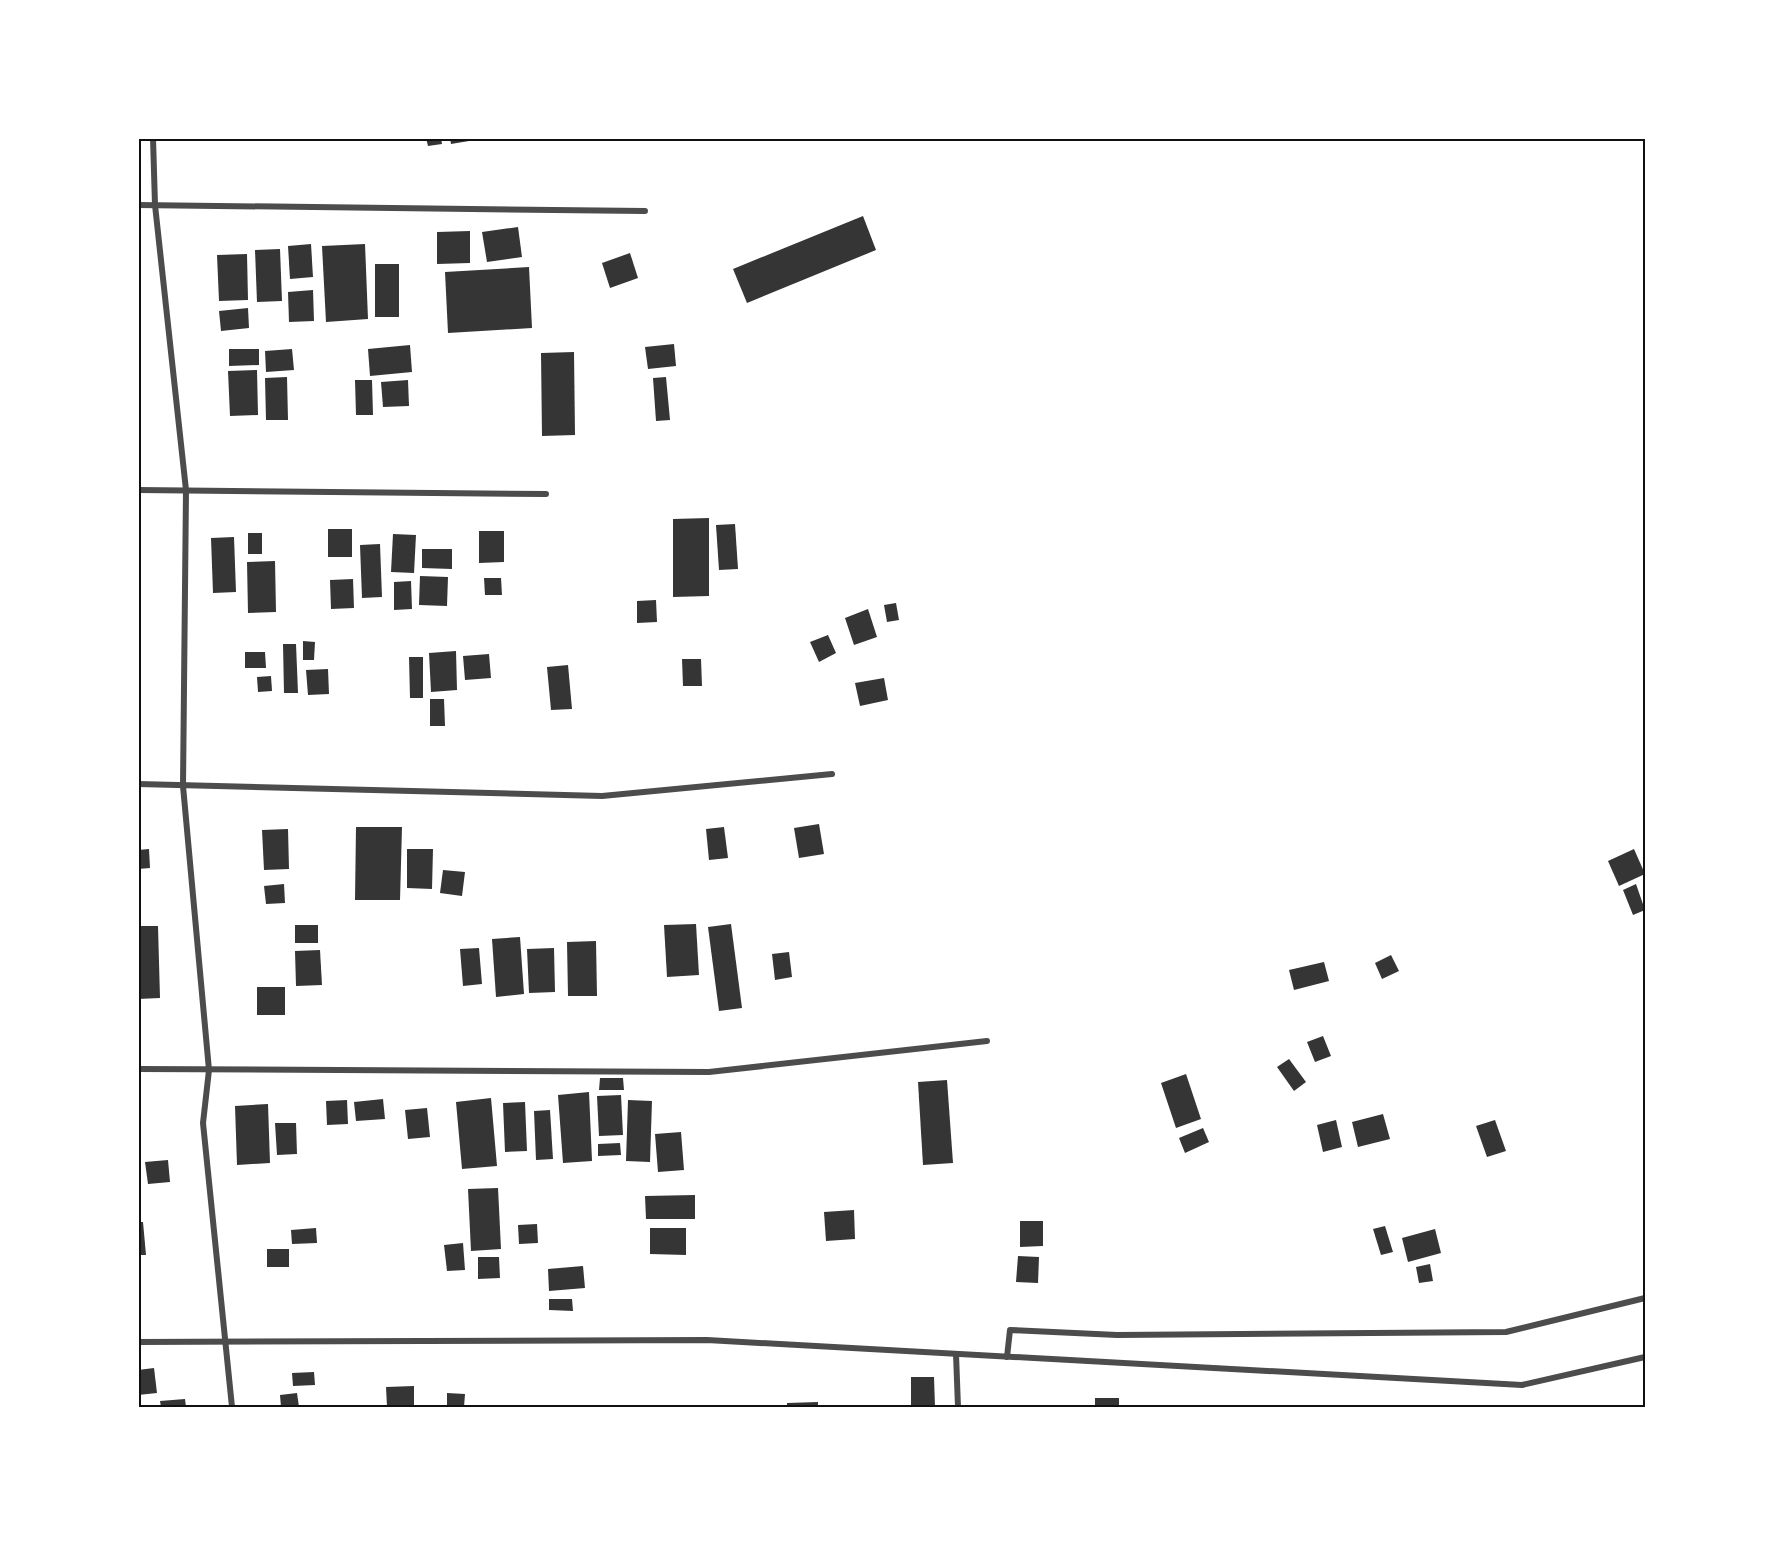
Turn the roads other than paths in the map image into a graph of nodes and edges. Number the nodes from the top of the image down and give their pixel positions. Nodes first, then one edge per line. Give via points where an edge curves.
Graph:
1 (153, 138) edge
2 (138, 205) edge
3 (154, 205) junction
4 (645, 211) dead end
5 (138, 490) edge
6 (186, 490) junction
7 (546, 494) dead end
8 (832, 774) dead end
9 (138, 784) edge
10 (183, 786) junction
11 (987, 1041) dead end
12 (138, 1069) edge
13 (209, 1070) junction
14 (1645, 1299) edge
15 (138, 1342) edge
16 (226, 1342) junction
17 (956, 1354) junction
18 (1007, 1357) junction
19 (1645, 1357) edge
20 (232, 1407) edge
21 (958, 1407) edge

1 - 3 street
2 - 3 street
3 - 4 street
3 - 6 street
5 - 6 street
6 - 7 street
6 - 10 street
8 - 10 street via 602,796
9 - 10 street
10 - 13 street
11 - 13 street via 709,1072
12 - 13 street
13 - 16 street via 203,1123
14 - 18 street via 1506,1332 1117,1335 1010,1330
15 - 16 street
16 - 17 street via 707,1340
16 - 20 street
17 - 18 street
17 - 21 street
18 - 19 street via 1522,1385

